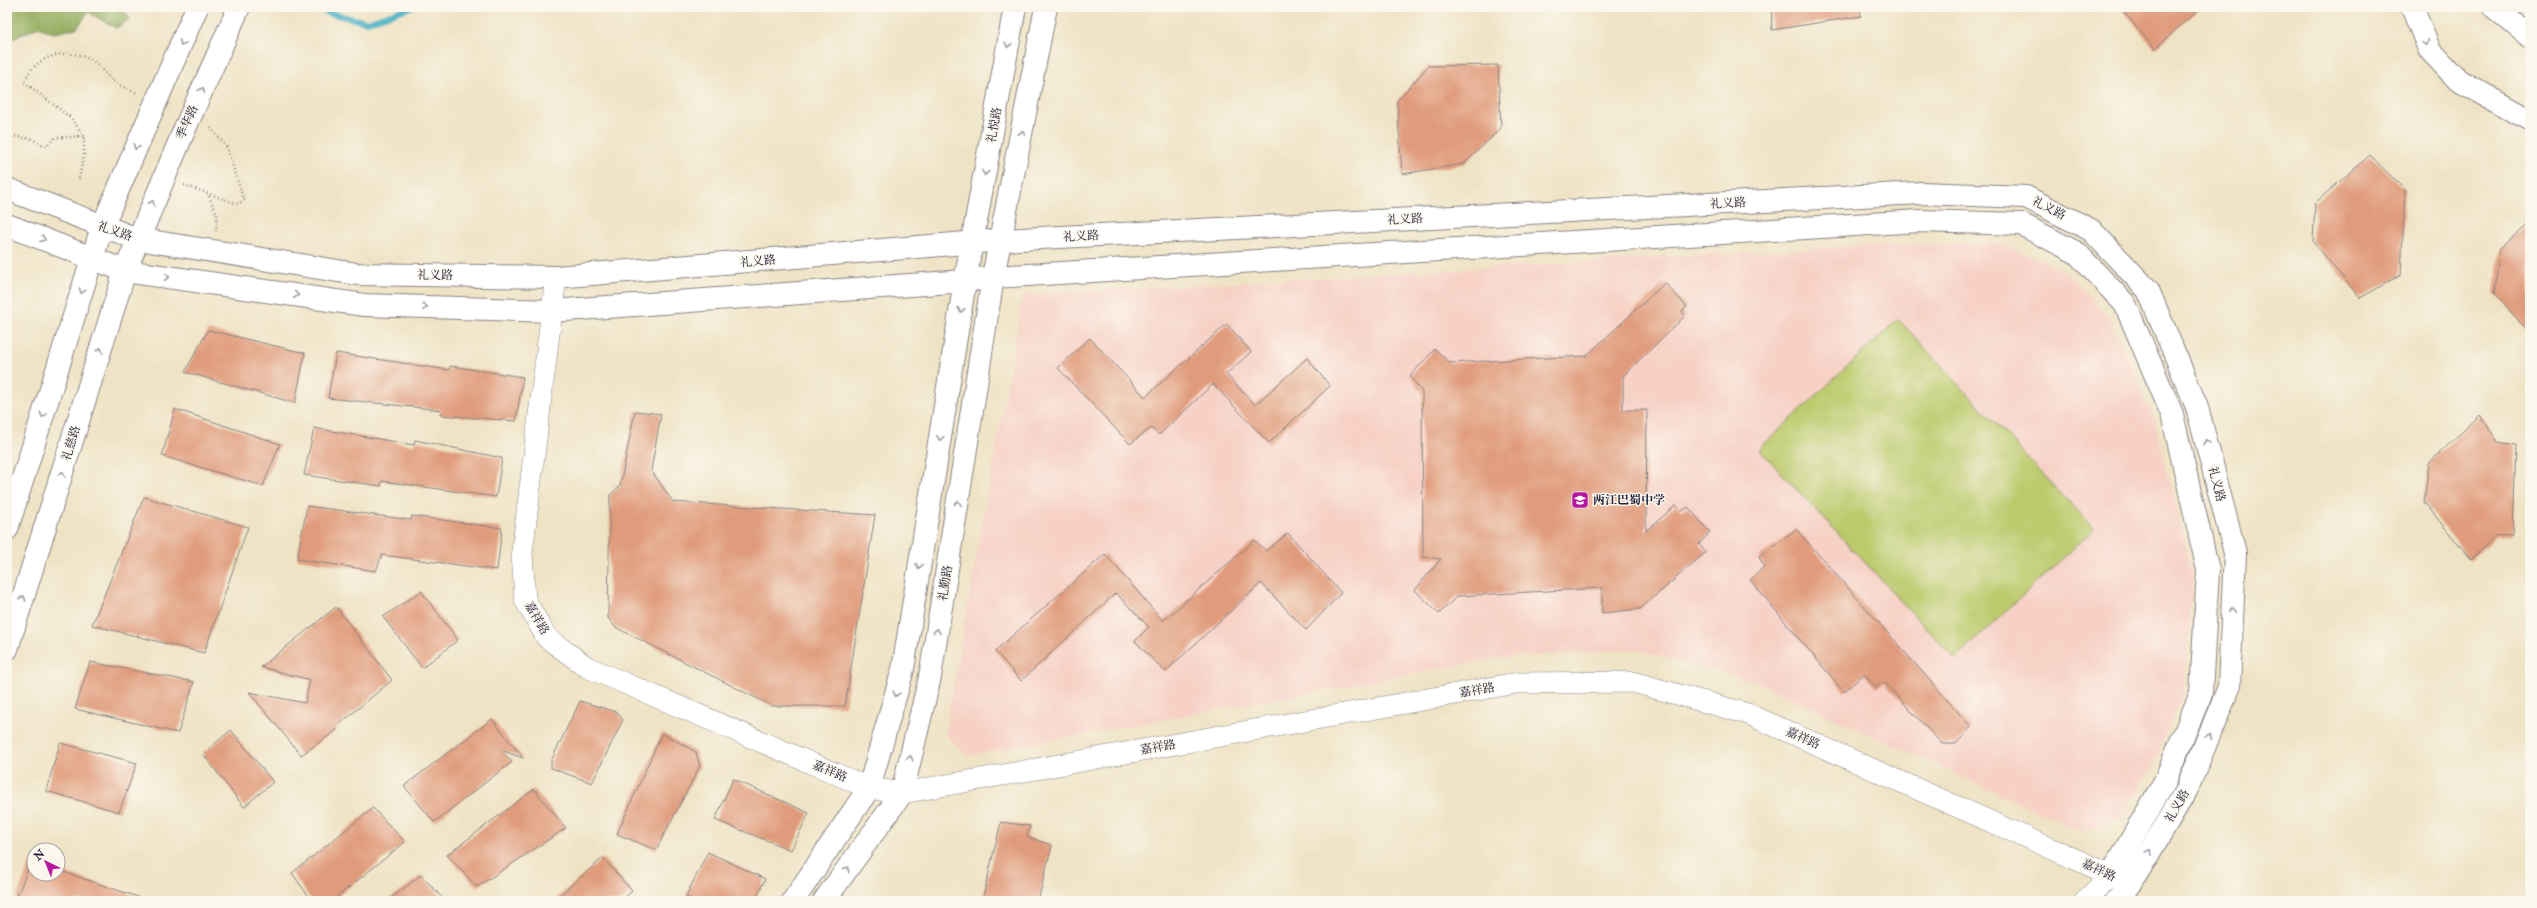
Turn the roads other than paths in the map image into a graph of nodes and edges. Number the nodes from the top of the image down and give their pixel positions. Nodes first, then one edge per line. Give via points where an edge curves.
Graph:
1 (197, 7) edge
2 (239, 7) edge
3 (1015, 7) edge
4 (1046, 7) edge
5 (2412, 7) edge
6 (2494, 7) edge
7 (2530, 37) edge
8 (2530, 120) edge
9 (7, 189) edge
10 (7, 225) edge
11 (102, 227) junction
12 (137, 239) junction
13 (1002, 240) junction
14 (973, 244) junction
15 (92, 258) junction
16 (125, 270) junction
17 (556, 276) junction
18 (993, 277) junction
19 (965, 281) junction
20 (552, 311) junction
21 (7, 529) edge
22 (7, 649) edge
23 (869, 788) junction
24 (902, 793) junction
25 (2111, 875) junction
26 (2130, 885) junction
27 (793, 901) edge
28 (824, 901) edge
29 (2085, 901) edge
30 (2116, 901) edge

1 -> 11 main road, bridge
12 -> 2 main road, 季华路, bridge
3 -> 14 main road, 礼悦路
13 -> 4 main road
5 -> 8 main road via 2429,49 2458,80
6 - 7 main road
9 - 11 main road, 礼义路
10 -> 15 main road, 礼义路
11 - 12 main road, 礼义路
11 - 15 main road
12 - 16 main road, 礼慈路
12 - 17 main road, 礼义路 via 357,274
13 - 14 main road, 礼义路
13 - 18 main road, 礼勤路
26 -> 13 main road, 礼义路 via 2188,789 2229,687 2235,553 2198,407 2148,290 2091,230 2026,197 1921,193
14 - 17 main road, 礼义路
14 - 19 main road
15 - 16 main road, 礼义路
15 -> 21 main road
16 -> 20 main road, 礼义路 via 364,306
22 -> 16 main road, 礼慈路
17 - 20 street, 嘉祥路
18 - 19 main road, 礼义路
24 -> 18 main road, 礼勤路 via 930,677
18 - 25 main road, 礼义路 via 1920,221 2021,224 2077,253 2125,304 2172,414 2208,570 2201,693 2165,781
19 - 20 main road, 礼义路
19 -> 23 main road via 903,669
20 - 23 street, 嘉祥路 via 522,553 525,600 547,638 587,667
23 - 24 street, 嘉祥路
23 - 27 main road
24 - 25 street, 嘉祥路 via 1517,683 1633,682 1748,714
28 -> 24 main road, 礼勤路
25 - 26 street, 嘉祥路
25 - 29 street
26 - 30 street

